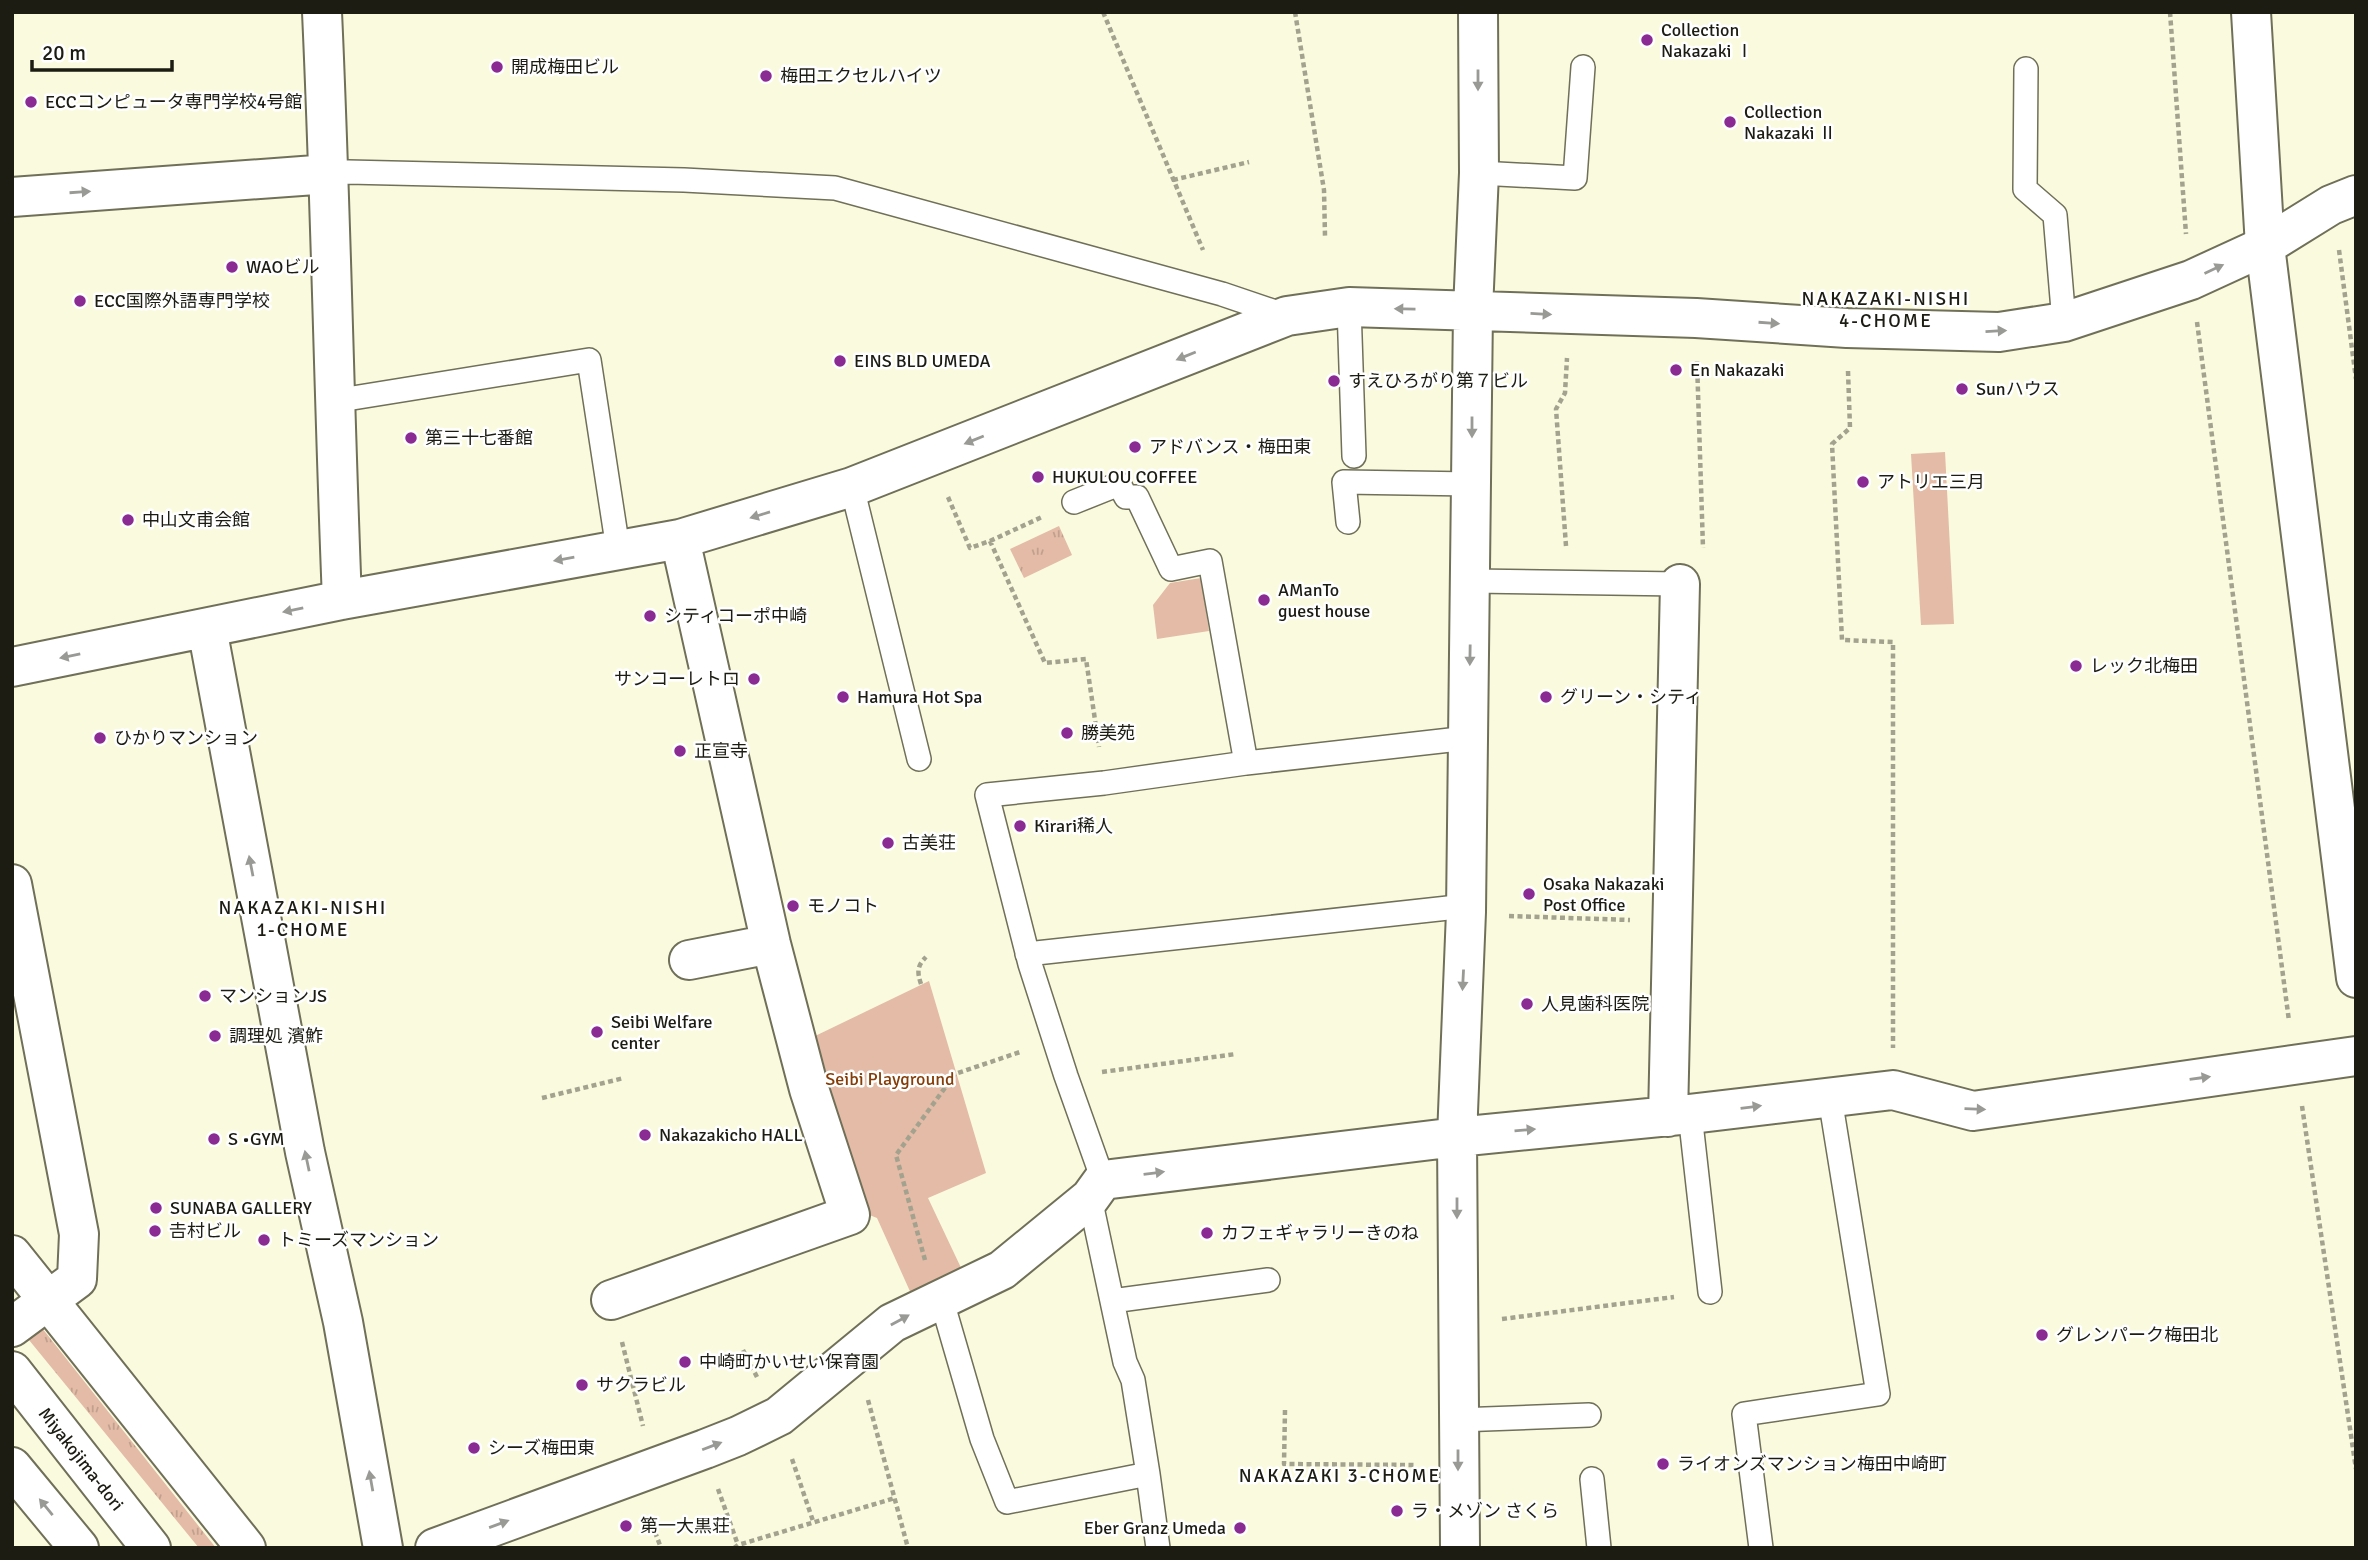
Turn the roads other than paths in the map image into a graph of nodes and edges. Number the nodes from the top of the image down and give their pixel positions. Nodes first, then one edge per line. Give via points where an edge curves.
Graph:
1 (321, 12) edge
2 (1478, 12) edge
3 (2251, 12) edge
4 (1583, 67) dead end
5 (2026, 69) dead end
6 (1479, 173) junction
7 (329, 174) junction
8 (2356, 195) edge
9 (12, 197) edge
10 (2264, 246) junction
11 (1349, 307) junction
12 (1473, 310) junction
13 (1287, 316) junction
14 (2064, 322) junction
15 (334, 401) junction
16 (1354, 456) dead end
17 (1472, 484) junction
18 (852, 487) junction
19 (1074, 502) road end
20 (1349, 522) dead end
21 (680, 539) junction
22 (618, 550) junction
23 (1472, 581) junction
24 (1680, 584) joint
25 (342, 600) junction
26 (207, 628) junction
27 (12, 667) edge
28 (1468, 738) junction
29 (919, 759) dead end
30 (1246, 764) junction
31 (12, 884) edge
32 (1466, 912) junction
33 (771, 944) junction
34 (1027, 954) junction
35 (689, 960) dead end
36 (2356, 978) edge
37 (2356, 1056) edge
38 (1830, 1098) junction
39 (1679, 1115) junction
40 (1457, 1137) junction
41 (1097, 1189) junction
42 (12, 1255) edge
43 (1268, 1280) dead end
44 (1710, 1292) road end
45 (941, 1298) junction
46 (48, 1299) junction
47 (611, 1300) road end
48 (1112, 1301) junction
49 (12, 1327) edge
50 (12, 1371) edge
51 (1589, 1415) dead end
52 (1458, 1420) junction
53 (12, 1467) edge
54 (1148, 1474) junction
55 (1592, 1479) dead end
56 (79, 1548) edge
57 (151, 1548) edge
58 (246, 1548) edge
59 (383, 1548) edge
60 (435, 1548) edge
61 (1158, 1548) edge
62 (1460, 1548) edge
63 (1599, 1548) edge
64 (1760, 1548) edge

1 - 7 street
2 -> 6 street
3 - 10 street
4 - 6 lane via 1576,178
5 - 14 lane via 2025,189 2055,215
6 - 12 street
9 -> 7 street
7 - 13 lane via 684,180 835,188
7 - 15 street
8 - 10 street
14 -> 10 street via 2191,280
10 - 36 street
12 -> 11 street
11 - 13 street
11 - 16 lane
12 -> 14 street via 1999,332
12 -> 17 street
13 -> 18 street
15 - 22 lane via 589,360
15 - 25 street
17 - 20 lane via 1344,482
17 - 23 street
18 -> 21 street
18 - 29 lane
19 - 30 lane via 1119,484 1126,497 1137,497 1171,569 1210,561
21 - 22 street
21 - 33 street
22 -> 25 street
23 - 24 lane
23 -> 28 street
24 - 39 street via 1672,922
25 -> 26 street
26 -> 27 street
59 -> 26 street
28 - 30 lane
28 - 32 street
30 - 34 lane via 987,795
31 - 46 street via 79,1234 77,1279
32 - 34 lane via 1448,908
32 -> 40 street
33 - 35 street
33 - 47 street via 809,1089 850,1215
34 - 41 lane
38 -> 37 street via 1893,1090 1973,1111
39 -> 38 street
38 - 64 lane via 1878,1394 1744,1414
40 -> 39 street
39 - 44 lane
41 -> 40 street
40 -> 52 street
41 - 45 street via 1002,1270
41 - 48 lane
42 - 46 street
43 - 48 lane
45 - 54 lane via 982,1438 1007,1502
60 -> 45 street via 705,1449 779,1416 892,1323
46 - 49 street
46 - 58 street
48 - 54 lane via 1133,1380
50 - 57 street, Miyakojima-dori
51 - 52 lane
52 -> 62 street
56 -> 53 street
54 - 61 lane
55 - 63 lane

